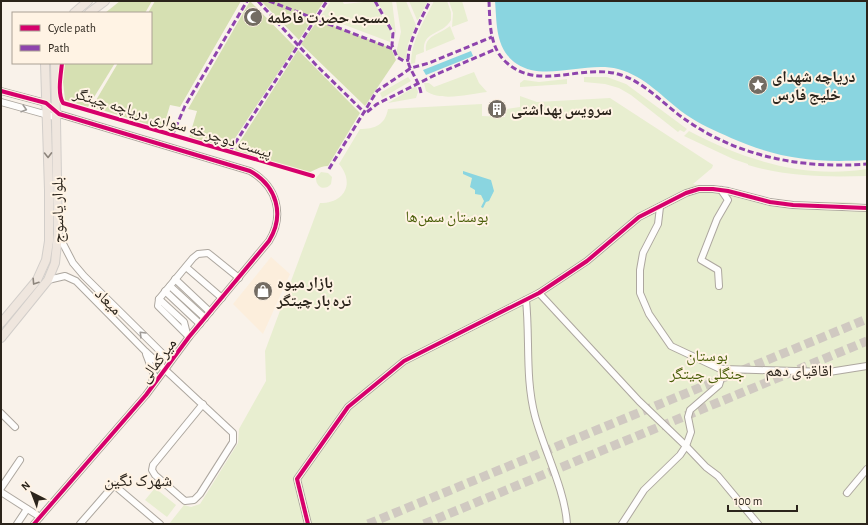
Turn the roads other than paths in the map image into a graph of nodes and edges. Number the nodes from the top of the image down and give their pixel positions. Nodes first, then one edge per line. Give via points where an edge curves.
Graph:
1 (88, 1) edge
2 (105, 1) edge
3 (75, 12) edge
4 (90, 12) edge
5 (45, 64) edge
6 (55, 64) edge
7 (1, 91) edge
8 (1, 102) edge
9 (46, 104) junction
10 (54, 114) junction
11 (721, 190) junction
12 (660, 207) junction
13 (867, 208) edge
14 (58, 234) junction
15 (186, 267) junction
16 (239, 278) junction
17 (175, 279) junction
18 (48, 280) junction
19 (170, 286) junction
20 (719, 286) dead end
21 (165, 291) junction
22 (539, 293) junction
23 (222, 298) junction
24 (526, 300) junction
25 (210, 312) junction
26 (205, 318) junction
27 (1, 323) edge
28 (200, 324) junction
29 (188, 336) junction
30 (1, 338) edge
31 (156, 348) junction
32 (145, 351) junction
33 (170, 361) junction
34 (867, 366) edge
35 (724, 369) junction
36 (165, 370) junction
37 (146, 395) junction
38 (203, 404) junction
39 (1, 413) edge
40 (15, 427) dead end
41 (686, 446) junction
42 (20, 460) dead end
43 (867, 469) edge
44 (1, 488) edge
45 (1, 492) edge
46 (848, 493) dead end
47 (27, 509) junction
48 (40, 517) junction
49 (17, 524) edge
50 (34, 524) edge
51 (80, 524) edge
52 (160, 524) edge
53 (308, 524) edge
54 (567, 524) edge
55 (622, 524) edge
56 (758, 524) edge

1 - 3 main road
2 - 4 main road
5 - 9 main road, بلوار یاسوج
6 - 10 main road, بلوار یاسوج
7 - 9 street
8 -> 10 street
9 - 10 main road, بلوار یاسوج
10 - 14 main road, بلوار یاسوج
10 - 16 street, میرکمالی via 250,171 265,182 277,201 278,214 274,233
10 -> 27 main road, بلوار یاسوج via 46,260 37,280
11 - 12 street via 699,189
11 - 13 street via 793,205
11 - 20 street via 728,200 717,219 701,260 718,270
12 - 22 street via 639,218 587,261
12 - 35 street, اقاقیای دهم via 658,224 643,253 640,293 649,314 671,346
14 - 18 main road, بلوار یاسوج via 56,262
31 -> 14 street, میعاد via 81,272 65,250
15 - 16 street via 198,254 208,253
15 - 17 street
15 - 23 street
16 - 23 street, میرکمالی
17 - 19 street
17 - 25 street
18 - 30 main road, بلوار یاسوج
18 - 32 street, میعاد via 65,276 76,281
19 - 21 street
19 - 26 street
21 - 28 street
21 - 29 street via 159,299 158,306
22 - 24 street
22 - 41 street via 639,401
23 - 25 street, میرکمالی
24 - 53 street via 404,361 348,408 297,479
24 - 54 street via 533,403 564,505
25 - 26 street, میرکمالی
26 - 28 street, میرکمالی
28 - 29 street, میرکمالی
29 - 33 street, میرکمالی
31 - 32 street via 153,354
31 - 33 street, میعاد
32 - 36 street, میعاد
32 - 37 street via 154,375
33 - 36 street, میرکمالی
34 - 35 street, اقاقیای دهم via 829,372
35 - 41 street via 719,385 690,410 688,417 691,432
36 - 37 street, میرکمالی
36 - 38 street, میعاد
37 - 48 street, میرکمالی
38 - 38 street, میعاد via 233,432 234,439 200,494 194,500 185,501 154,475 152,470 153,465
39 - 40 street
41 - 55 street via 644,490
41 - 56 street via 718,476
42 - 44 street
43 - 46 street
45 - 47 street
47 - 48 street
47 - 49 street
48 - 50 street, میرکمالی
51 - 52 street via 114,485

